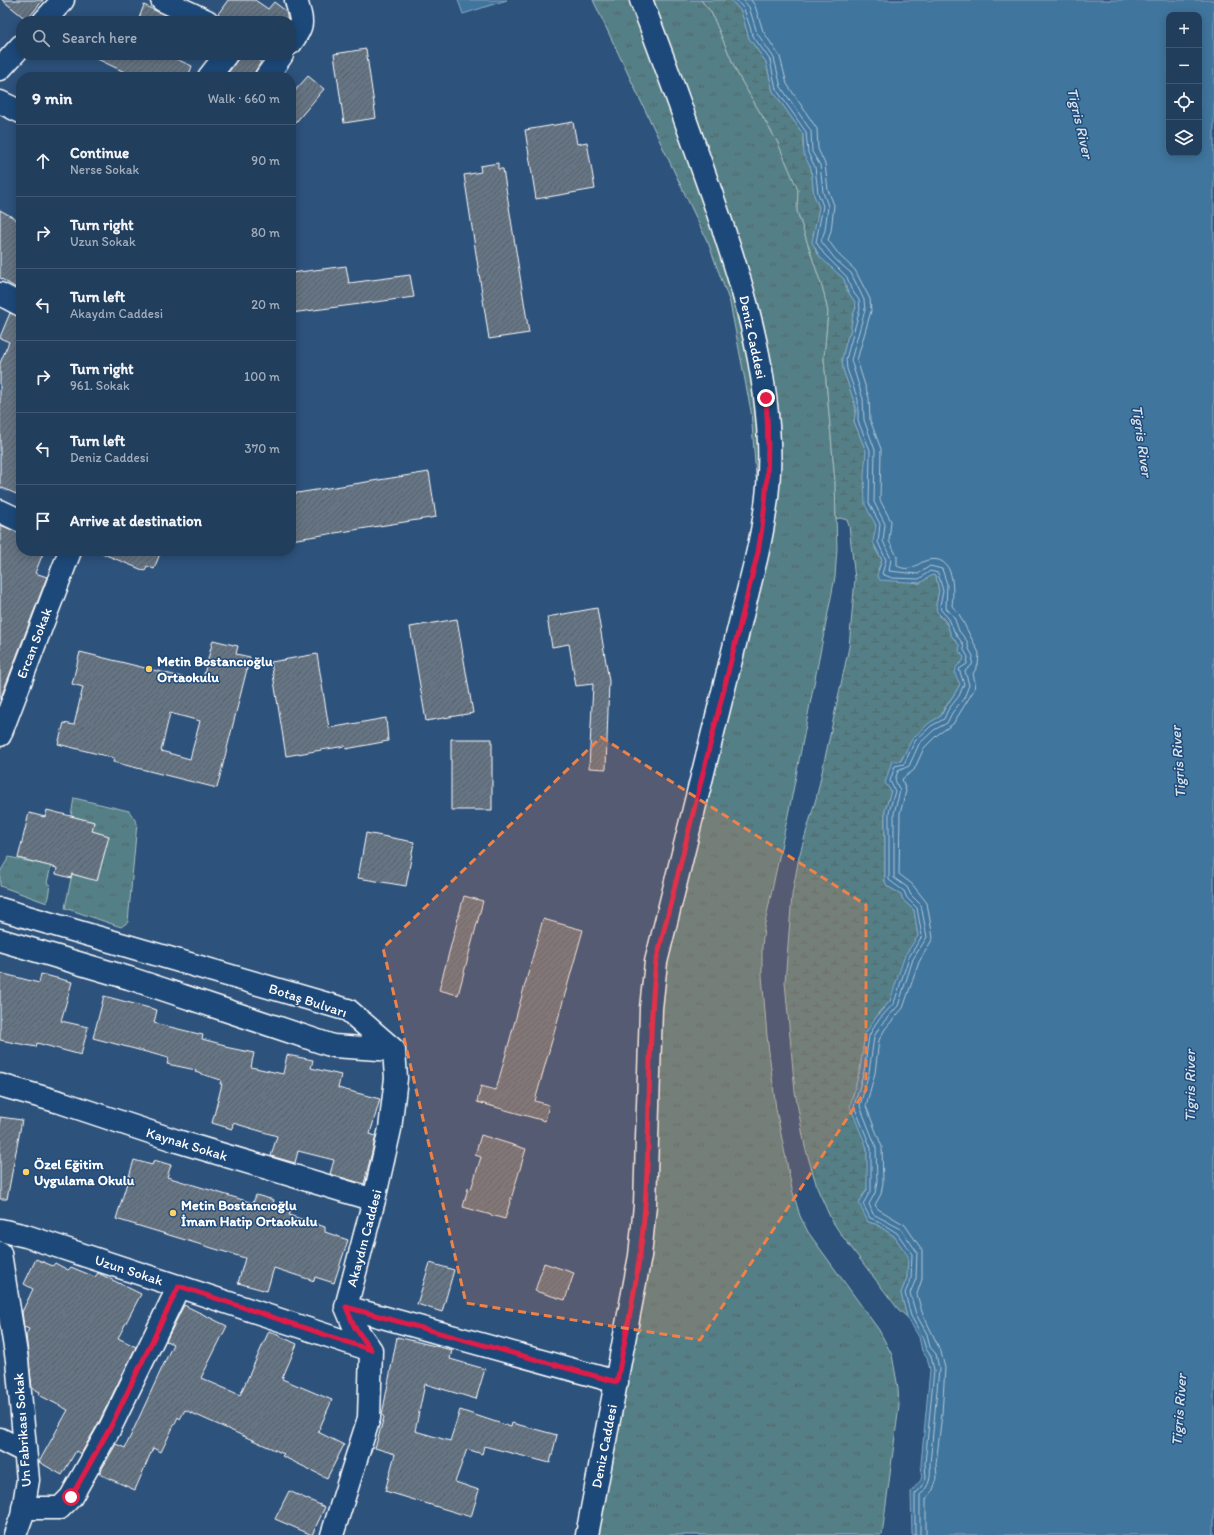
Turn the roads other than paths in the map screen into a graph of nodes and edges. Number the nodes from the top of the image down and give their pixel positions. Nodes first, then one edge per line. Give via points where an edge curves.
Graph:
1 (63, 0) edge
2 (162, 0) edge
3 (296, 0) edge
4 (641, 0) edge
5 (49, 16) edge
6 (196, 16) edge
7 (296, 36) edge
8 (16, 51) edge
9 (222, 60) edge
10 (278, 60) edge
11 (0, 69) edge
12 (213, 72) edge
13 (270, 72) edge
14 (0, 102) edge
15 (16, 110) edge
16 (0, 512) edge
17 (16, 519) edge
18 (68, 556) edge
19 (1, 728) edge
20 (0, 909) edge
21 (0, 940) edge
22 (394, 1050) junction
23 (0, 1085) edge
24 (374, 1200) junction
25 (0, 1230) edge
26 (0, 1253) edge
27 (179, 1286) junction
28 (346, 1307) junction
29 (371, 1350) junction
30 (617, 1382) junction
31 (0, 1440) edge
32 (24, 1451) junction
33 (23, 1508) junction
34 (15, 1535) edge
35 (332, 1535) edge
36 (587, 1535) edge

1 - 5 street
2 - 6 street
3 - 7 street via 301,30
4 - 30 street, Deniz Caddesi via 720,216 745,297 766,398 769,444 765,515 758,552 656,962 651,1008 645,1204 640,1256
8 - 11 street
9 - 12 street
10 - 13 street
14 - 15 street
16 - 17 street
18 - 19 street, Ercan Sokak
20 - 22 street, Botaş Bulvarı via 348,1010
21 - 22 street via 129,978 333,1046
22 - 24 street, Akaydın Caddesi via 396,1078 390,1129
23 - 24 street, Kaynak Sokak
24 - 28 street, Akaydın Caddesi
25 - 27 street, Uzun Sokak via 26,1236
26 - 32 street, Un Fabrikası Sokak via 17,1360
27 - 29 street, Uzun Sokak
27 - 33 street via 110,1428 71,1497 60,1508
28 - 29 street, Akaydın Caddesi via 354,1326
28 - 30 street
29 - 35 street via 370,1418
30 - 36 street, Deniz Caddesi
31 - 32 street
32 - 33 street, Un Fabrikası Sokak via 28,1480
33 - 34 street, Un Fabrikası Sokak

